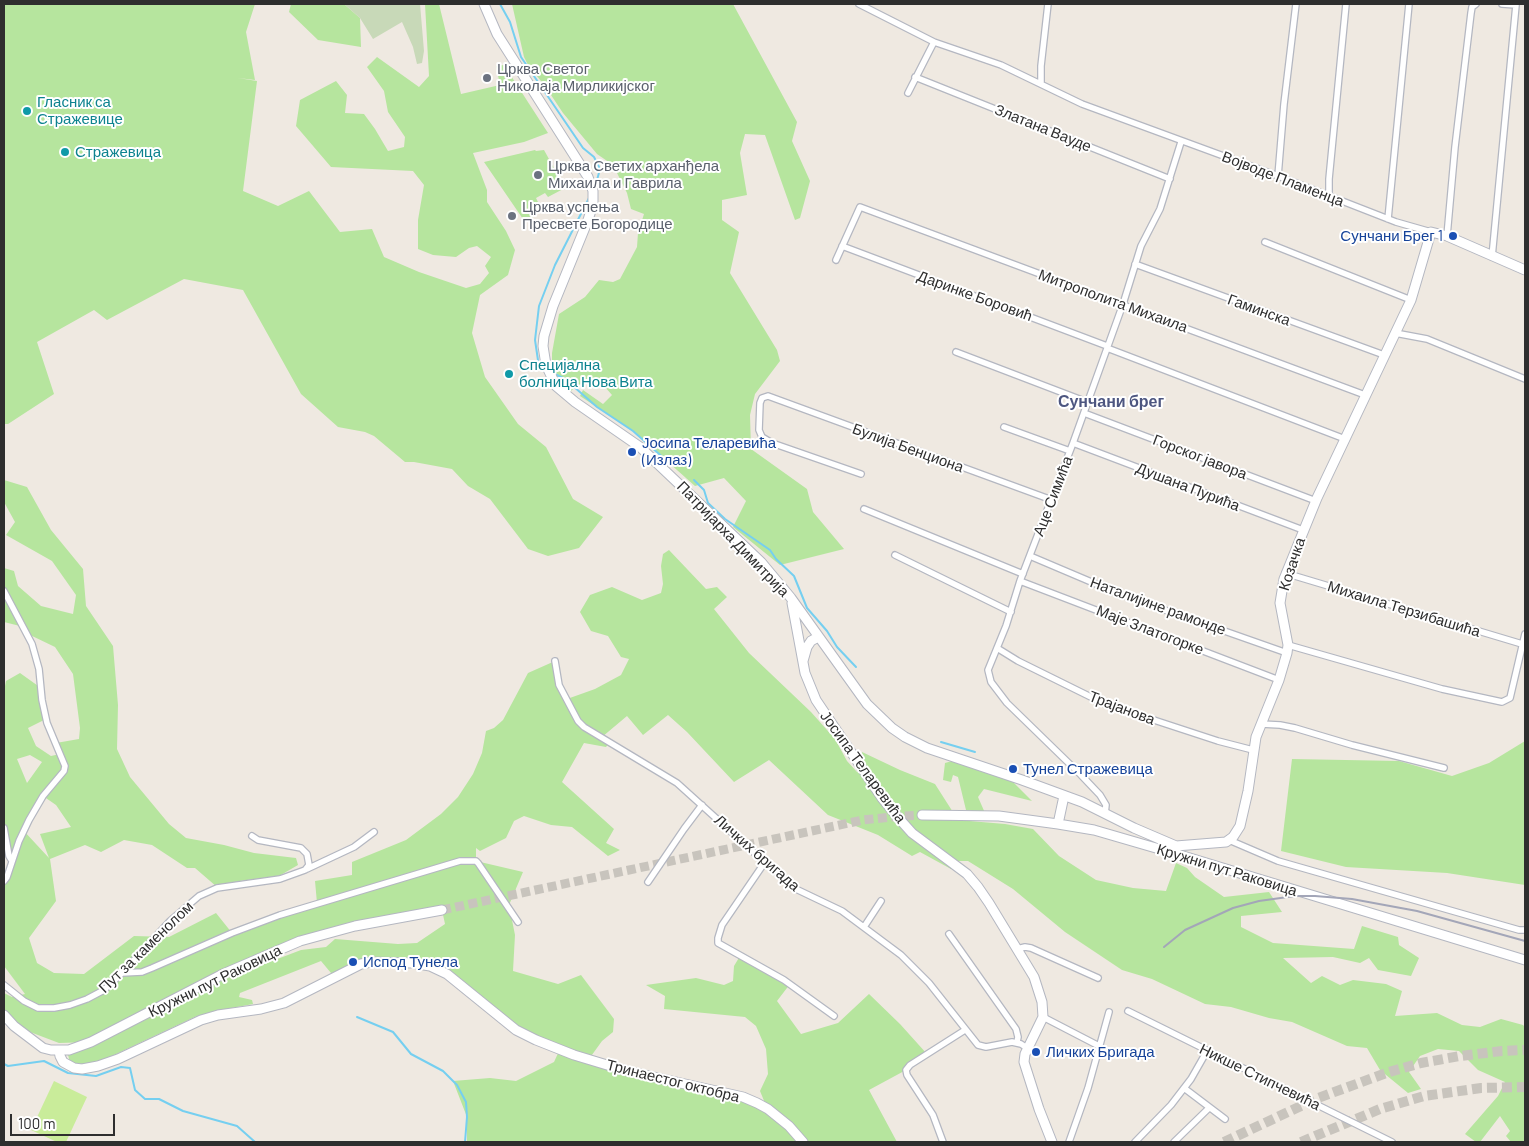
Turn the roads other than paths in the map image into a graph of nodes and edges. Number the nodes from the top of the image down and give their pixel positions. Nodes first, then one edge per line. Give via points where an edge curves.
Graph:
1 (484, 4) edge
2 (859, 4) edge
3 (1048, 4) edge
4 (1296, 4) edge
5 (1346, 4) edge
6 (1409, 4) edge
7 (1476, 4) edge
8 (1502, 4) edge
9 (934, 42) junction
10 (915, 77) junction
11 (1041, 84) junction
12 (908, 93) dead end
13 (1182, 142) junction
14 (1278, 176) junction
15 (1170, 179) junction
16 (1329, 196) junction
17 (1388, 219) junction
18 (1432, 232) junction
19 (1447, 236) junction
20 (1265, 242) dead end
21 (842, 246) junction
22 (1492, 257) junction
23 (836, 260) dead end
24 (1135, 264) junction
25 (1525, 270) edge
26 (1411, 300) junction
27 (1123, 304) junction
28 (1395, 332) junction
29 (1107, 347) junction
30 (956, 352) dead end
31 (1384, 355) junction
32 (1525, 379) edge
33 (1365, 395) junction
34 (1087, 402) junction
35 (1084, 413) junction
36 (1004, 427) dead end
37 (1345, 439) junction
38 (1073, 444) junction
39 (1070, 451) junction
40 (861, 474) dead end
41 (1052, 500) junction
42 (1316, 501) junction
43 (864, 509) dead end
44 (1303, 530) junction
45 (895, 555) dead end
46 (1030, 556) junction
47 (1286, 573) junction
48 (1023, 574) junction
49 (1020, 581) junction
50 (4, 591) edge
51 (791, 598) junction
52 (1011, 612) junction
53 (1525, 634) edge
54 (817, 635) junction
55 (799, 644) junction
56 (1522, 644) junction
57 (998, 648) junction
58 (1287, 649) junction
59 (555, 661) dead end
60 (803, 664) junction
61 (1279, 680) junction
62 (1261, 724) junction
63 (1253, 750) junction
64 (1444, 768) dead end
65 (1064, 796) junction
66 (702, 805) junction
67 (1105, 814) junction
68 (922, 815) tunnel mouth
69 (1058, 824) junction
70 (4, 828) edge
71 (374, 832) dead end
72 (252, 836) dead end
73 (1229, 840) junction
74 (12, 861) junction
75 (765, 862) junction
76 (305, 870) junction
77 (4, 881) edge
78 (648, 882) dead end
79 (882, 901) dead end
80 (442, 910) tunnel mouth
81 (518, 922) dead end
82 (864, 927) junction
83 (1524, 930) edge
84 (949, 934) dead end
85 (1017, 949) junction
86 (1525, 960) edge
87 (122, 974) junction
88 (1098, 978) dead end
89 (4, 985) edge
90 (1128, 1011) dead end
91 (1109, 1012) dead end
92 (4, 1015) edge
93 (834, 1016) dead end
94 (1043, 1017) junction
95 (965, 1030) junction
96 (1017, 1042) junction
97 (1099, 1046) junction
98 (1027, 1048) junction
99 (59, 1051) junction
100 (1207, 1051) junction
101 (1184, 1088) junction
102 (1209, 1108) junction
103 (1225, 1119) dead end
104 (803, 1142) edge
105 (943, 1142) edge
106 (1052, 1142) edge
107 (1069, 1142) edge
108 (1135, 1142) edge
109 (1174, 1142) edge
110 (1392, 1142) edge

1 - 51 street, Патријарха Димитрија via 497,34 588,178 593,191 588,220 546,328 543,346 553,382 563,393 652,458 761,562
2 - 9 street, Војводе Пламенца
3 - 11 street
4 - 14 street
5 - 16 street
6 - 17 street
7 - 19 street via 1472,7
8 - 22 street via 1516,5
9 - 10 street
9 - 11 street, Војводе Пламенца via 1002,65
10 - 12 street
10 - 15 street, Златана Вауде
11 - 13 street, Војводе Пламенца via 1082,104
13 - 14 street, Војводе Пламенца
13 - 15 street, Аце Симића
14 - 16 street, Војводе Пламенца
15 - 24 street, Аце Симића
16 - 17 street, Војводе Пламенца
17 - 18 street, Војводе Пламенца
18 - 19 street, Војводе Пламенца
18 - 26 street, Козачка
19 - 22 street, Војводе Пламенца
20 - 26 street
21 - 23 street
21 - 27 street, Митрополита Михаила via 860,208
21 - 29 street, Даринке Боровић
22 - 25 street, Војводе Пламенца
24 - 27 street, Аце Симића
24 - 31 street, Гаминска
26 - 28 street, Козачка
27 - 29 street, Аце Симића
27 - 33 street, Митрополита Михаила
28 - 31 street, Козачка
28 - 32 street via 1428,339
29 - 34 street, Аце Симића
29 - 37 street, Даринке Боровић
30 - 34 street
31 - 33 street, Козачка
33 - 37 street, Козачка
34 - 35 street, Аце Симића
35 - 38 street, Аце Симића
35 - 42 street, Горског јавора
36 - 39 street
37 - 42 street, Козачка
38 - 39 street, Аце Симића
38 - 44 street, Душана Пурића
39 - 41 street, Аце Симића
40 - 41 street, Булија Бенциона via 762,437 759,430 760,403 765,396
41 - 46 street, Аце Симића
42 - 44 street, Козачка
43 - 48 street
44 - 47 street, Козачка
45 - 52 street
46 - 48 street, Аце Симића
46 - 58 street, Наталијине рамонде via 1122,595
47 - 56 street, Михаила Терзибашића
47 - 58 street, Козачка via 1280,603
48 - 49 street, Аце Симића
49 - 52 street, Аце Симића
49 - 61 street, Маје Златогорке
50 - 74 street via 32,644 47,723 65,766 29,820
51 - 54 street, Патријарха Димитрија
51 - 55 street, Јосипа Теларевића
52 - 57 street, Аце Симића
53 - 56 street
54 - 55 street via 807,634
54 - 60 street via 807,647
54 - 65 street, Патријарха Димитрија via 867,704 905,737
55 - 60 street, Јосипа Теларевића
56 - 58 street, Наталијине рамонде via 1510,698 1496,702
57 - 63 street, Трајанова via 1106,704
57 - 67 street, Аце Симића via 988,670 991,682 1012,708 1094,788 1105,802
58 - 61 street, Козачка
59 - 66 street, Личких бригада via 559,685 581,724 677,783
60 - 85 street, Јосипа Теларевића via 816,700 882,798 912,834 978,886
61 - 62 street, Козачка
62 - 63 street, Козачка
62 - 64 street via 1295,728
63 - 73 street, Козачка via 1242,819
65 - 67 street, Патријарха Димитрија
65 - 69 street
66 - 75 street, Личких бригада
66 - 78 street
67 - 73 street via 1176,846
68 - 69 street, Кружни пут Раковица via 999,816
69 - 86 street, Кружни пут Раковица via 1094,830 1177,854
70 - 74 street
71 - 76 street, Пут за каменолом via 354,847
72 - 76 street via 305,850 309,861
73 - 83 street via 1278,861
74 - 77 street
75 - 82 street, Личких бригада via 802,892 842,911
75 - 93 street via 722,925 718,943 784,980
76 - 87 street, Пут за каменолом via 280,879 217,888 199,896 170,921
79 - 82 street
80 - 99 street, Кружни пут Раковица via 355,926 300,941 222,974 91,1042
81 - 87 street via 478,863 460,861 280,915 142,972
82 - 95 street, Личких бригада via 920,973
84 - 96 street via 1016,1029
85 - 88 street via 1031,948
85 - 94 street, Јосипа Теларевића via 1037,984
87 - 89 street, Пут за каменолом via 104,990 87,999 54,1008 38,1008
90 - 100 street, Никше Стипчевића
91 - 97 street
92 - 99 street via 43,1048
94 - 97 street
94 - 98 street
95 - 96 street, Личких бригада via 981,1047
95 - 105 street via 906,1070 933,1115
96 - 98 street
97 - 107 street
98 - 106 street via 1024,1058 1026,1070
99 - 104 street, Тринаестог октобра via 63,1062 74,1068 98,1066 201,1020 284,1003 353,967 371,962 412,963 430,966 446,974 516,1030 531,1038 627,1071 750,1100 768,1109
100 - 101 street
100 - 110 street, Никше Стипчевића
101 - 102 street
101 - 108 street
102 - 103 street
102 - 109 street

